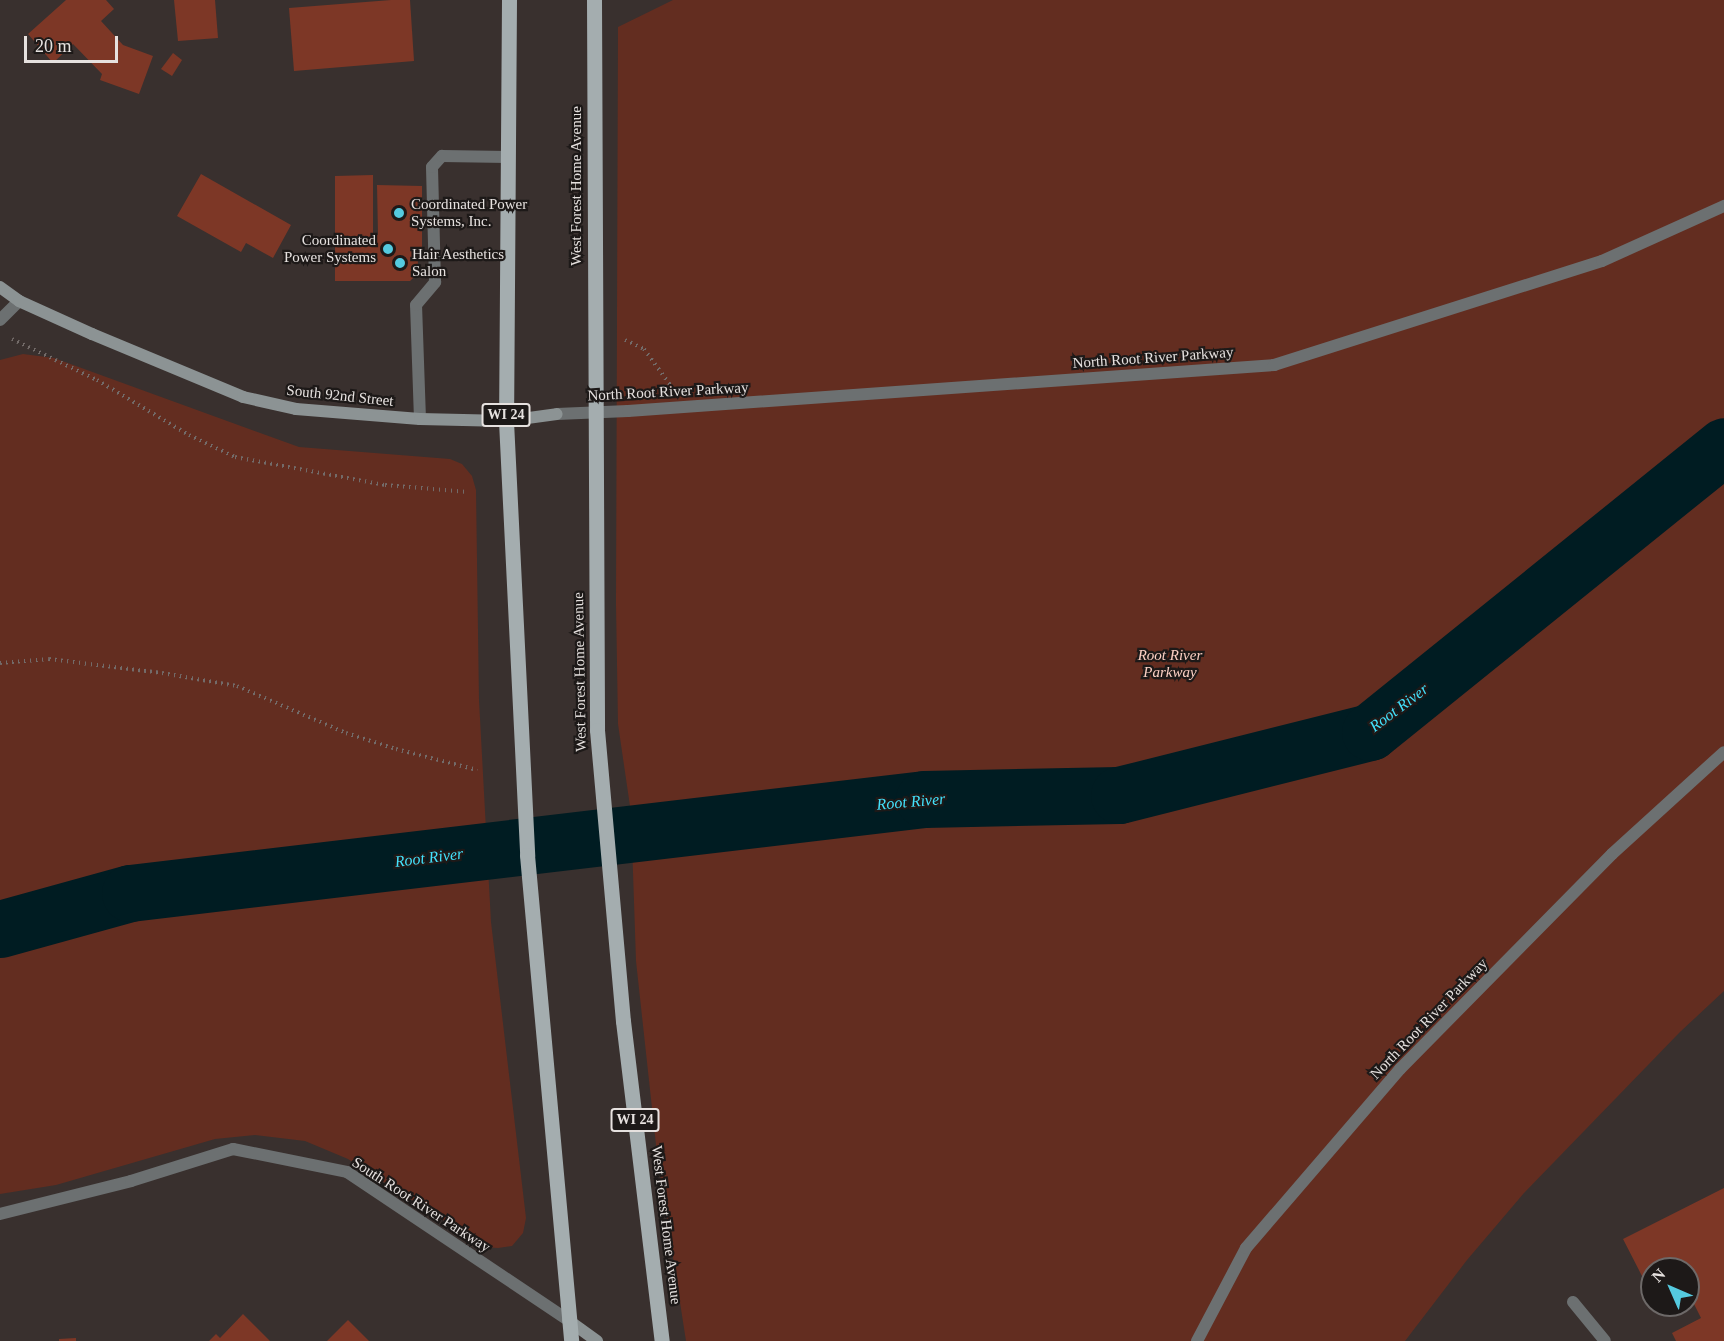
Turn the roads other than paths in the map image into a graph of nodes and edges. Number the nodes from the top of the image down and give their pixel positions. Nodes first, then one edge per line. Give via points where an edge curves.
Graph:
1 (509, 0) edge
2 (594, 0) edge
3 (508, 158) junction
4 (1724, 206) edge
5 (0, 287) edge
6 (19, 301) junction
7 (0, 320) edge
8 (597, 411) junction
9 (558, 414) joint
10 (420, 418) junction
11 (506, 421) junction
12 (1724, 752) edge
13 (0, 1214) edge
14 (1573, 1302) dead end
15 (568, 1320) junction
16 (571, 1341) edge
17 (597, 1341) edge
18 (662, 1341) edge
19 (1197, 1341) edge
20 (1605, 1341) edge

1 - 3 main road, WI 24
2 - 8 main road, West Forest Home Avenue / WI 24
3 - 10 street via 442,156 432,167 435,282 416,305
3 - 11 main road, WI 24
4 - 8 street, North Root River Parkway via 1602,261 1274,364
5 - 6 main road, South 92nd Street
6 - 7 street
6 - 10 main road, South 92nd Street via 243,398 296,409
8 - 9 street, North Root River Parkway
8 - 18 main road, West Forest Home Avenue / WI 24 via 597,730 622,1021
9 - 11 main road, South 92nd Street
10 - 11 main road, South 92nd Street
11 - 15 main road, WI 24 via 525,830
12 - 19 street, North Root River Parkway via 1612,854 1400,1069 1246,1248
13 - 15 street, South Root River Parkway via 131,1181 233,1149 347,1172
14 - 20 street
15 - 16 main road, WI 24
15 - 17 main road

